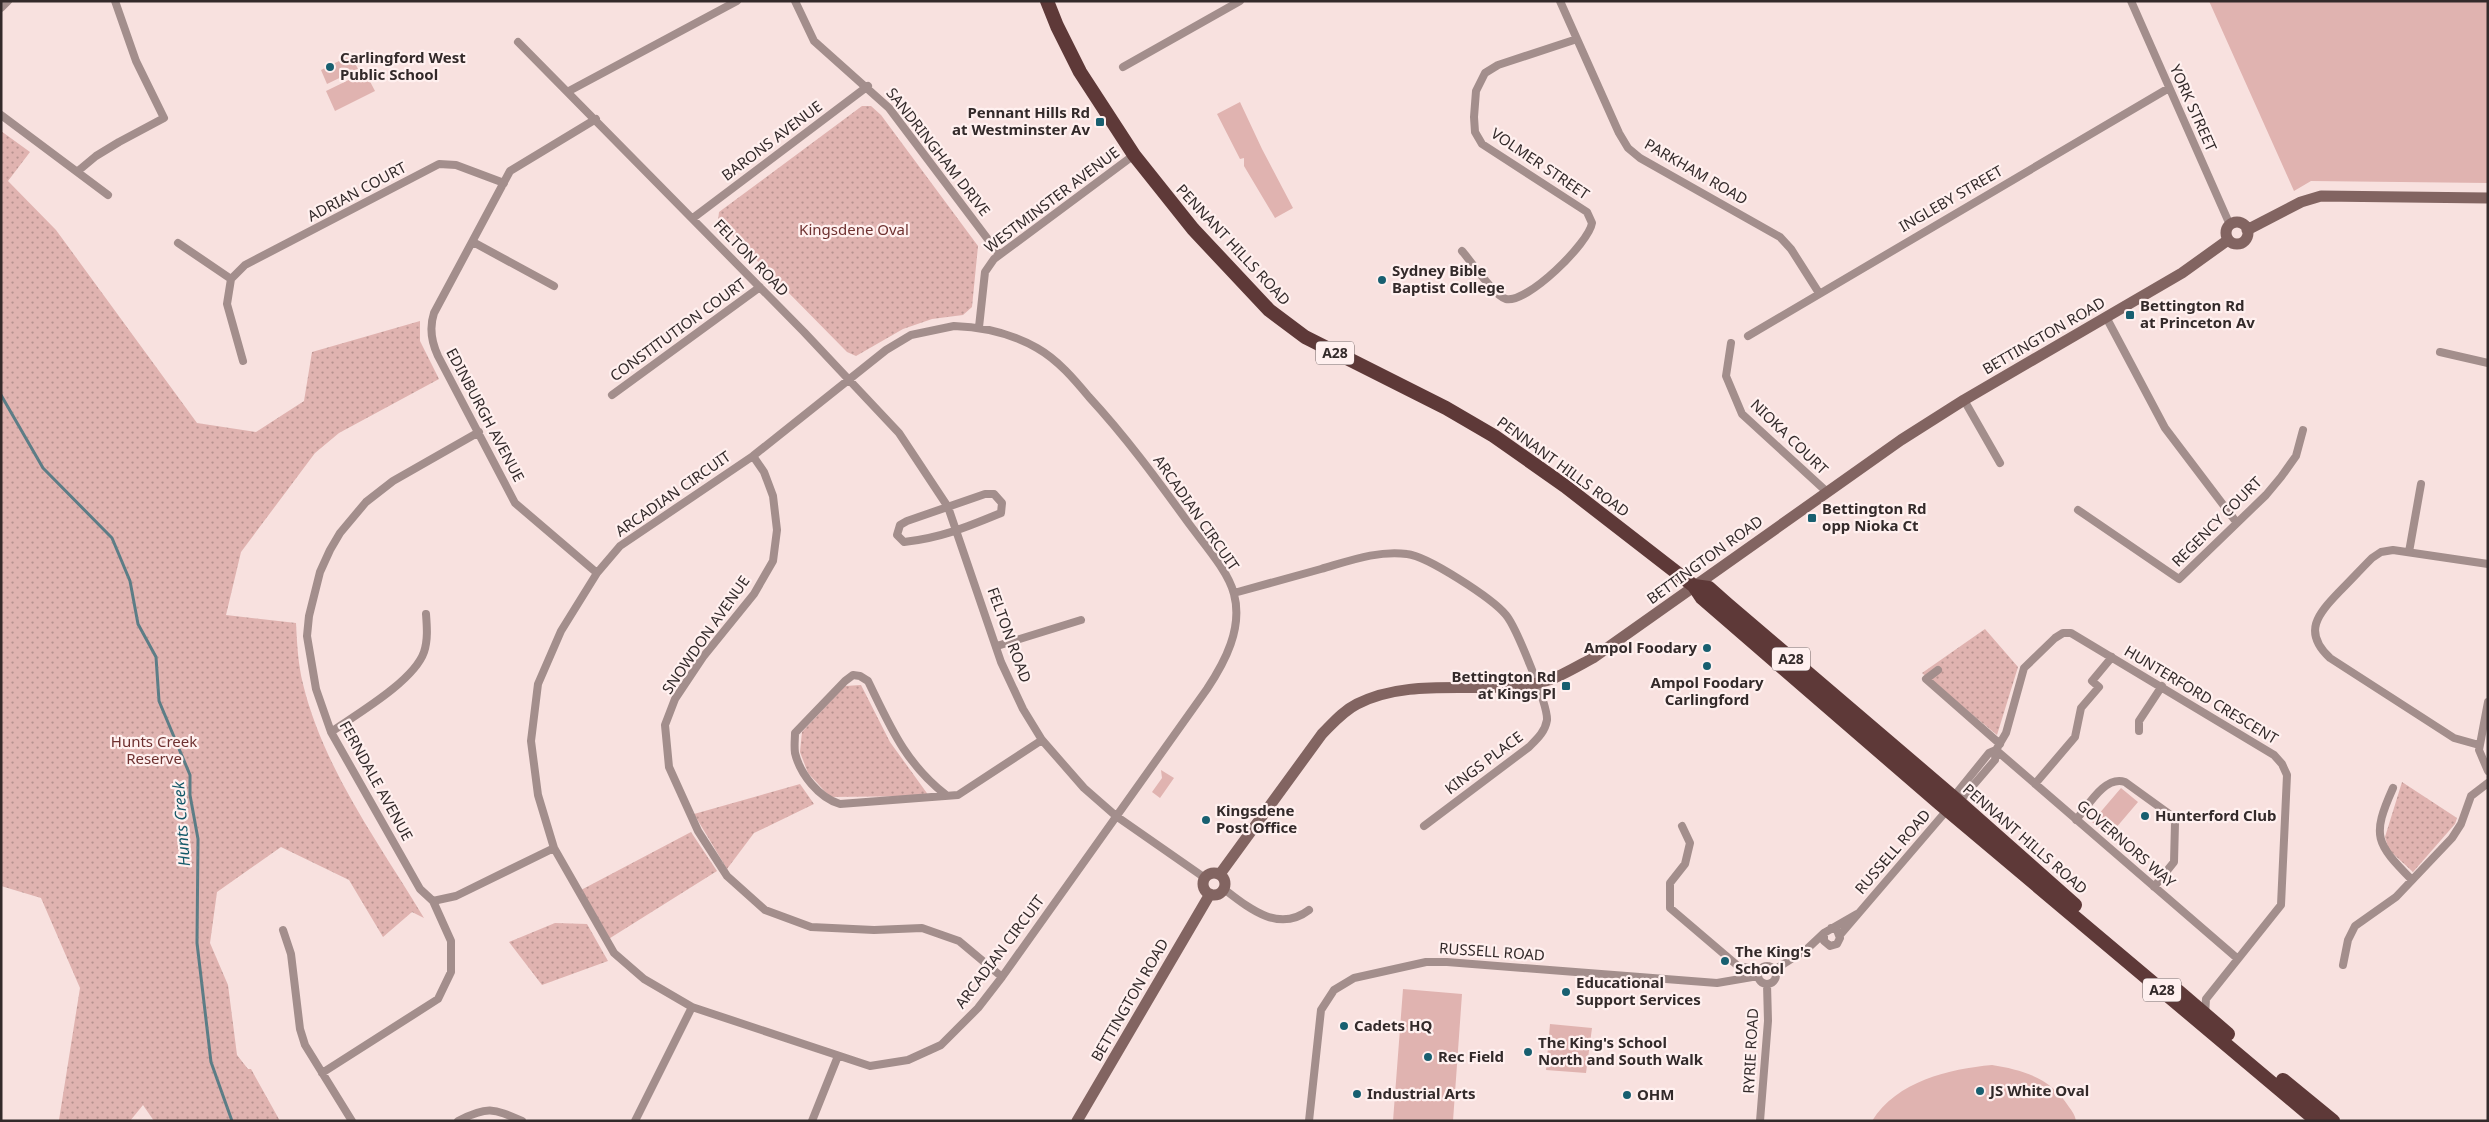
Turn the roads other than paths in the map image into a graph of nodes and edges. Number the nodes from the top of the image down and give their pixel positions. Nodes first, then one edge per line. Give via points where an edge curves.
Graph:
1 (8, 1) edge
2 (115, 1) edge
3 (737, 1) edge
4 (795, 1) edge
5 (1047, 1) edge
6 (1240, 1) edge
7 (1560, 1) edge
8 (2131, 1) edge
9 (1228, 4) edge
10 (1, 8) edge
11 (1577, 39) junction
12 (518, 42) dead end
13 (1123, 67) dead end
14 (868, 86) junction
15 (2169, 88) junction
16 (569, 91) junction
17 (1, 115) edge
18 (596, 119) junction
19 (1134, 155) junction
20 (78, 171) junction
21 (504, 183) junction
22 (108, 195) dead end
23 (2488, 198) edge
24 (693, 218) junction
25 (2230, 224) junction
26 (2247, 230) junction
27 (2228, 240) junction
28 (472, 242) junction
29 (178, 244) dead end
30 (1462, 251) dead end
31 (999, 254) junction
32 (231, 279) junction
33 (554, 286) dead end
34 (760, 287) junction
35 (1819, 293) junction
36 (2106, 317) junction
37 (979, 327) junction
38 (1748, 336) dead end
39 (1731, 343) dead end
40 (2440, 352) dead end
41 (243, 361) dead end
42 (2488, 363) edge
43 (849, 378) junction
44 (612, 395) dead end
45 (1964, 400) junction
46 (2303, 430) dead end
47 (479, 432) junction
48 (753, 456) junction
49 (2000, 463) dead end
50 (2421, 484) dead end
51 (1826, 492) junction
52 (948, 507) junction
53 (2078, 510) dead end
54 (2237, 523) junction
55 (958, 532) junction
56 (2409, 552) junction
57 (2488, 564) edge
58 (597, 573) junction
59 (1694, 586) junction
60 (1234, 593) junction
61 (426, 614) dead end
62 (1081, 620) dead end
63 (997, 646) junction
64 (2112, 657) junction
65 (1938, 670) dead end
66 (1538, 683) junction
67 (2162, 686) junction
68 (2488, 702) edge
69 (2139, 731) dead end
70 (331, 732) junction
71 (1042, 740) junction
72 (2479, 746) junction
73 (1998, 747) junction
74 (2488, 771) edge
75 (2488, 783) edge
76 (2035, 784) junction
77 (2394, 788) dead end
78 (946, 795) junction
79 (1953, 802) junction
80 (1116, 816) junction
81 (2076, 820) junction
82 (1424, 826) dead end
83 (1682, 826) dead end
84 (554, 848) junction
85 (1220, 874) junction
86 (1205, 878) junction
87 (2412, 880) junction
88 (2154, 887) junction
89 (1224, 890) junction
90 (1210, 894) junction
91 (433, 901) junction
92 (1308, 910) dead end
93 (1859, 913) junction
94 (283, 930) dead end
95 (1828, 930) junction
96 (1840, 935) junction
97 (1825, 943) junction
98 (1807, 949) junction
99 (2238, 959) junction
100 (2343, 966) dead end
101 (1774, 970) junction
102 (1759, 973) junction
103 (1002, 978) junction
104 (1767, 984) junction
105 (692, 1008) junction
106 (2205, 1014) junction
107 (838, 1056) junction
108 (322, 1073) junction
109 (349, 1120) edge
110 (458, 1121) edge
111 (522, 1121) edge
112 (635, 1121) edge
113 (812, 1121) edge
114 (1077, 1121) edge
115 (1309, 1121) edge
116 (1760, 1121) edge
117 (2316, 1121) edge
118 (2332, 1121) edge

1 - 10 street
2 - 20 street via 136,61 164,118 96,156
3 - 16 street
4 - 14 street, SANDRINGHAM DRIVE via 814,41
5 - 19 highway, PENNANT HILLS ROAD / A28 via 1080,72
6 - 9 street
7 - 11 street, PARKHAM ROAD
8 - 15 street, YORK STREET
9 - 13 street
11 - 30 street, VOLMER STREET via 1490,68 1477,85 1474,125 1478,139 1488,149 1587,212 1592,223 1590,232 1562,266 1511,299 1505,299 1496,292
11 - 35 street, PARKHAM ROAD via 1628,148 1640,158 1780,236
12 - 16 street, FELTON ROAD
14 - 24 street, BARONS AVENUE
14 - 31 street, SANDRINGHAM DRIVE via 890,108
15 - 25 street, YORK STREET
15 - 35 street, INGLEBY STREET
16 - 18 street, FELTON ROAD
17 - 20 street
18 - 21 street, EDINBURGH AVENUE via 510,171
18 - 24 street, FELTON ROAD
19 - 31 street, WESTMINSTER AVENUE
19 - 59 highway, PENNANT HILLS ROAD / A28 via 1199,236 1280,319 1328,349 1446,408 1494,436 1565,486
20 - 22 street
21 - 28 street, EDINBURGH AVENUE
21 - 32 street, ADRIAN COURT via 456,165 439,164 245,265
23 - 26 main road via 2321,196 2301,202
24 - 34 street, FELTON ROAD
25 - 26 main road via 2240,223
25 - 27 main road via 2226,230
26 - 27 main road via 2246,240 2240,244
27 - 36 main road, BETTINGTON ROAD via 2182,273
28 - 33 street
28 - 47 street, EDINBURGH AVENUE via 434,313 431,329 434,348
29 - 32 street
31 - 37 street, WESTMINSTER AVENUE via 985,272
32 - 41 street via 227,304
34 - 43 street, FELTON ROAD
34 - 44 street, CONSTITUTION COURT
35 - 38 street, INGLEBY STREET
36 - 45 main road, BETTINGTON ROAD
36 - 54 street via 2165,428
37 - 43 street, ARCADIAN CIRCUIT via 954,326 911,335
37 - 60 street, ARCADIAN CIRCUIT via 1018,338 1068,372 1133,447 1217,561
39 - 51 street, NIOKA COURT via 1726,376 1742,414
40 - 42 street
43 - 48 street, ARCADIAN CIRCUIT
43 - 52 street, FELTON ROAD via 899,433
45 - 49 street
45 - 51 main road, BETTINGTON ROAD
46 - 54 street, REGENCY COURT via 2296,456 2281,477
47 - 58 street, EDINBURGH AVENUE via 516,503
47 - 70 street, FERNDALE AVENUE via 380,490 352,517 330,550 313,595 307,636 316,689
48 - 58 street, ARCADIAN CIRCUIT via 620,546
48 - 103 street, SNOWDON AVENUE via 764,472 773,496 778,530 773,561 754,594 675,699 665,725 669,767 698,831 727,876 765,910 811,926 874,930 922,928 959,941
50 - 56 street
51 - 59 main road, BETTINGTON ROAD
52 - 55 street, FELTON ROAD
52 - 55 street via 985,494 994,494 1002,503 1001,513
52 - 55 street via 907,520 900,525 897,535 904,542
53 - 54 street, REGENCY COURT via 2179,579
55 - 63 street, FELTON ROAD
56 - 57 street
56 - 72 street via 2387,550 2372,558 2318,617 2315,625 2317,640 2330,658 2454,738
58 - 84 street, ARCADIAN CIRCUIT via 561,632 538,684 531,741 538,794
59 - 66 main road, BETTINGTON ROAD via 1600,654
59 - 79 highway, PENNANT HILLS ROAD / A28 via 1702,598
60 - 66 street, KINGS PLACE via 1363,557 1408,554 1426,560 1505,614 1517,633
60 - 80 street, ARCADIAN CIRCUIT via 1236,608 1232,640 1224,664
61 - 70 street via 428,633 424,653 412,674
62 - 63 street
63 - 71 street, FELTON ROAD via 1023,708
64 - 67 street, HUNTERFORD CRESCENT
64 - 73 street, HUNTERFORD CRESCENT via 2071,633 2055,638 2024,668 2006,733
64 - 76 street via 2092,681 2099,687 2081,708 2075,736
65 - 73 street, GOVERNORS WAY via 1926,679
66 - 82 street, KINGS PLACE via 1547,714 1542,735
66 - 85 main road, BETTINGTON ROAD via 1401,691 1355,705 1322,734
67 - 69 street via 2140,721
67 - 99 street, HUNTERFORD CRESCENT via 2274,755 2287,775 2281,905
68 - 72 street
70 - 91 street, FERNDALE AVENUE via 420,889
71 - 78 street via 973,787 958,795
71 - 80 street, FELTON ROAD via 1084,788
72 - 74 street
73 - 76 street, GOVERNORS WAY
73 - 79 street, HUNTERFORD CRESCENT via 1989,753
75 - 87 street via 2471,796 2452,838
76 - 81 street, GOVERNORS WAY
77 - 87 street via 2380,821 2381,843 2387,855
78 - 78 street via 850,804 828,801 803,773 795,752 795,733 844,681 853,675 860,676 868,681 898,743 930,782
79 - 93 street, RUSSELL ROAD
79 - 106 highway, PENNANT HILLS ROAD / A28
79 - 117 highway, PENNANT HILLS ROAD / A28
80 - 86 street, FELTON ROAD
80 - 103 street, ARCADIAN CIRCUIT
81 - 88 street, GOVERNORS WAY
81 - 88 street via 2106,785 2117,780 2126,782 2172,816 2176,827 2174,862
83 - 102 street via 1690,843 1686,864 1670,883 1670,908 1738,966
84 - 91 street via 456,896
84 - 105 street, ARCADIAN CIRCUIT via 614,953 644,979
85 - 86 main road via 1210,873
85 - 89 main road via 1225,881
86 - 90 main road via 1204,887
87 - 100 street via 2392,901 2356,926 2348,940
88 - 99 street, GOVERNORS WAY
89 - 90 main road via 1218,895
89 - 92 street via 1280,921 1297,919
90 - 114 main road, BETTINGTON ROAD
91 - 108 street, FERNDALE AVENUE via 451,941 451,972 438,999
93 - 95 street
93 - 96 street, RUSSELL ROAD
94 - 108 street via 291,954 300,1029 305,1046
95 - 96 street via 1837,930
95 - 97 street via 1823,938
95 - 98 street
96 - 97 street via 1836,945
97 - 98 street
98 - 101 street
99 - 106 street, HUNTERFORD CRESCENT via 2206,999
101 - 102 street via 1767,966
101 - 104 street via 1775,978
102 - 104 street via 1760,981
102 - 115 street, RUSSELL ROAD via 1716,983 1426,962 1354,978 1334,990 1321,1010
103 - 107 street, ARCADIAN CIRCUIT via 978,1008 941,1044 908,1060 870,1066
104 - 116 street, RYRIE ROAD via 1768,1021
105 - 107 street, ARCADIAN CIRCUIT
105 - 112 street
106 - 118 highway, PENNANT HILLS ROAD / A28
107 - 113 street
108 - 109 street
110 - 111 street via 482,1109 501,1111

